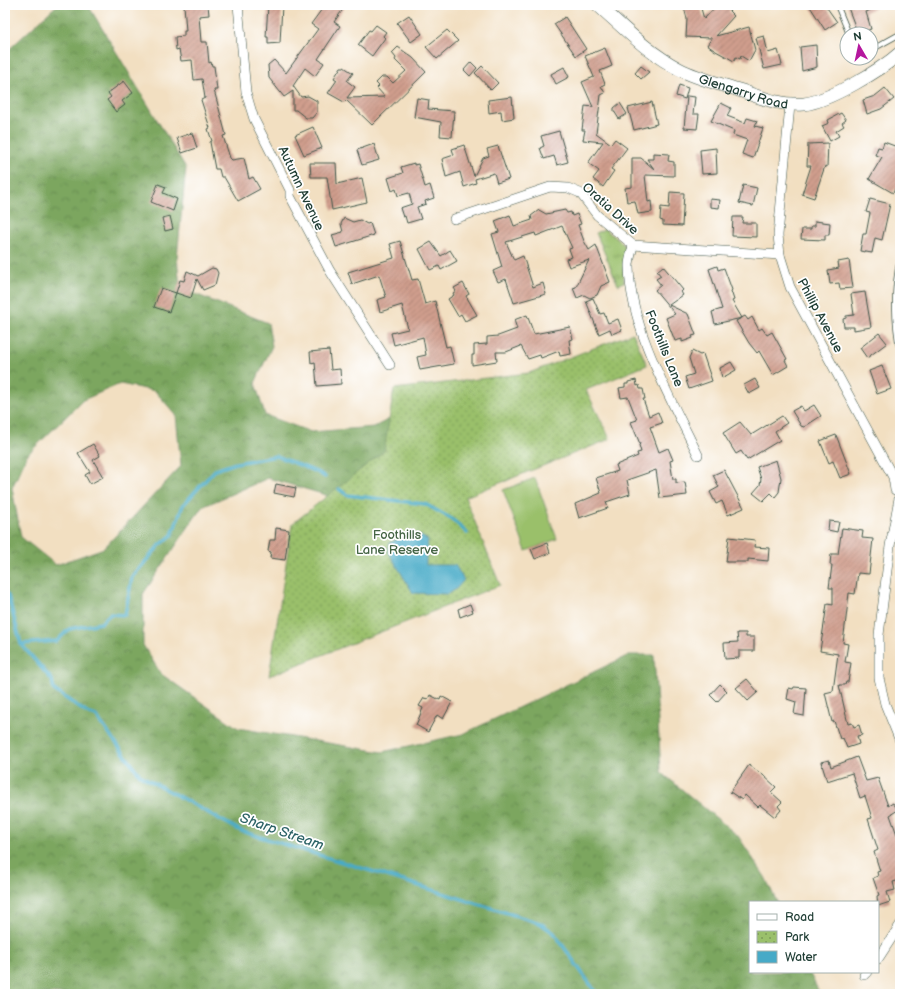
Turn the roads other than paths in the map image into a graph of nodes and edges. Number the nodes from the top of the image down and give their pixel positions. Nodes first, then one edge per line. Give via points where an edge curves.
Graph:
1 (238, 5) edge
2 (598, 5) edge
3 (837, 5) edge
4 (846, 26) edge
5 (900, 34) edge
6 (879, 46) edge
7 (900, 53) edge
8 (790, 104) junction
9 (454, 219) dead end
10 (633, 245) junction
11 (780, 255) junction
12 (900, 259) edge
13 (900, 352) edge
14 (390, 365) dead end
15 (698, 455) dead end
16 (897, 478) edge
17 (900, 493) edge
18 (900, 741) edge
19 (900, 925) edge
20 (879, 957) edge

1 - 14 street, Autumn Avenue via 246,92 254,119 322,259
2 - 8 main road, Glengarry Road via 664,61 680,70 769,101
3 - 4 lane
5 - 6 lane
7 - 8 main road, Glengarry Road via 889,63 825,98 805,104
8 - 11 street, Phillip Avenue via 778,235
9 - 10 street, Oratia Drive via 550,187 568,188 580,193 597,215
10 - 11 street, Oratia Drive
10 - 15 street, Foothills Lane via 629,265 641,329
11 - 16 street, Phillip Avenue via 790,287
12 - 13 lane via 896,303
16 - 17 street, Phillip Avenue via 895,490
17 - 18 street, Phillip Avenue via 890,546 880,635 879,678 885,704
19 - 20 street

